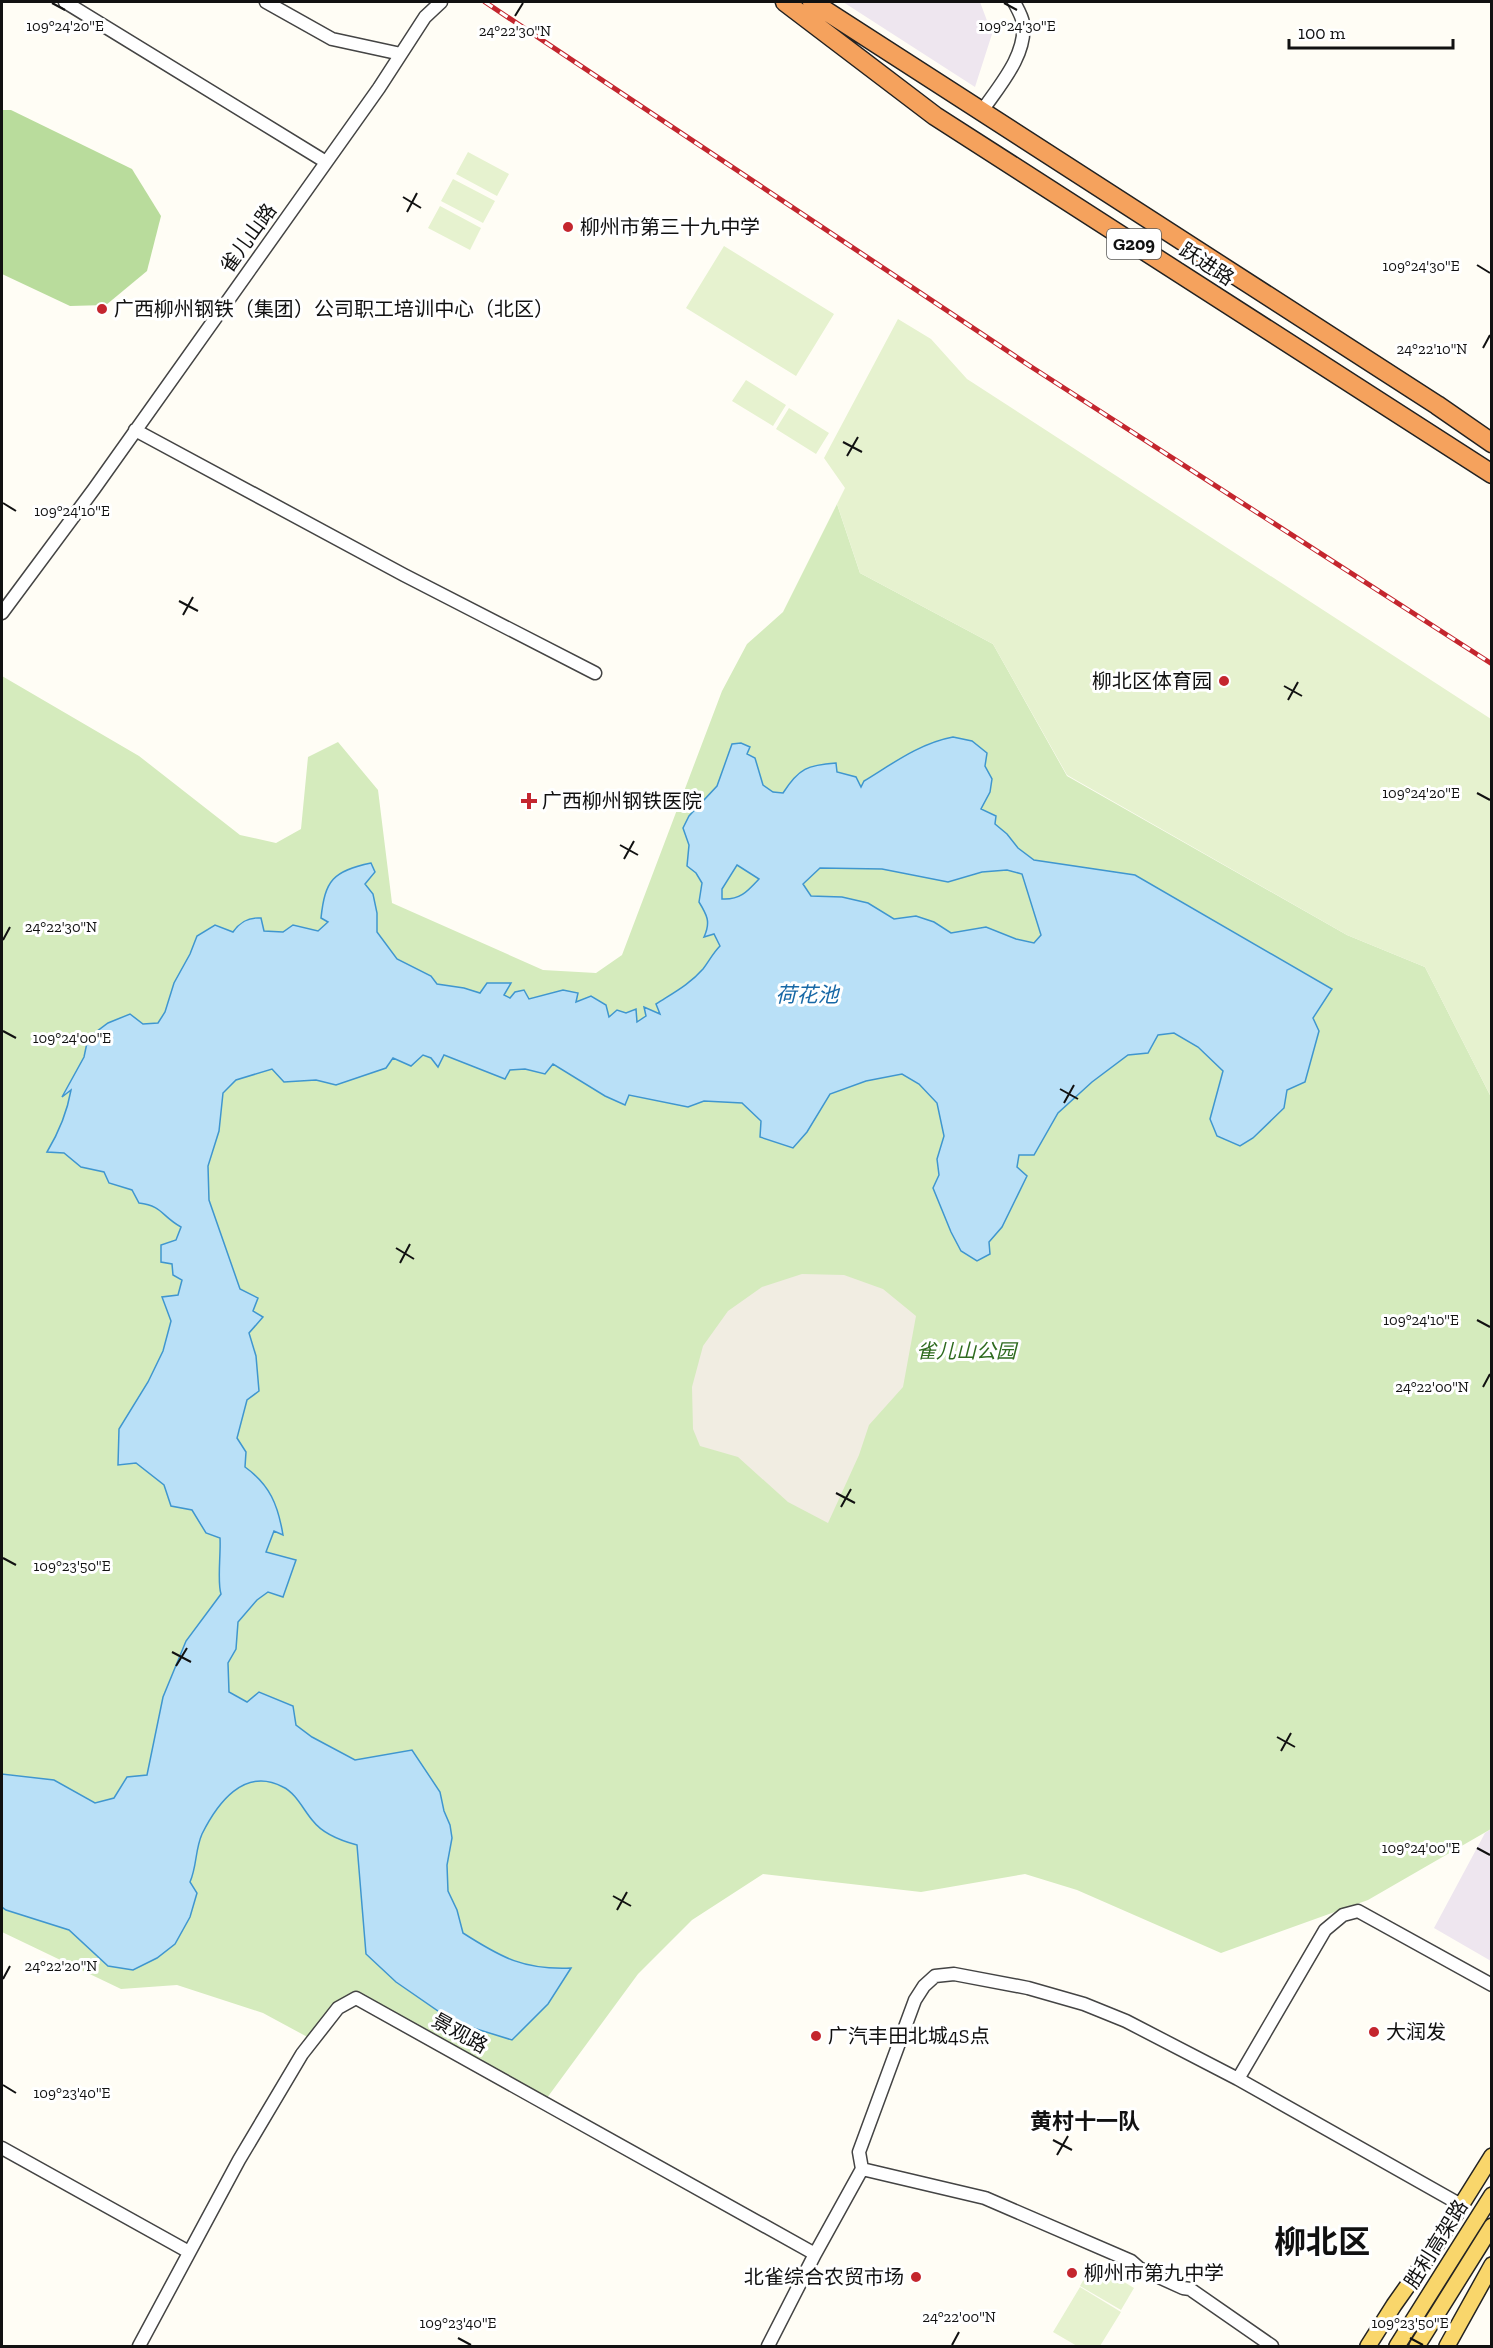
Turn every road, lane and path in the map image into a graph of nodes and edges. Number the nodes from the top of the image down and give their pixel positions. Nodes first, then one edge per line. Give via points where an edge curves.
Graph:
1 (65, 2) edge
2 (266, 2) edge
3 (441, 2) edge
4 (785, 2) edge
5 (812, 2) edge
6 (1014, 2) edge
7 (401, 54) junction
8 (982, 111) junction
9 (326, 162) junction
10 (135, 430) junction
11 (1491, 443) edge
12 (1491, 474) edge
13 (2, 613) edge
14 (595, 673) dead end
15 (1491, 1985) edge
16 (1238, 2079) junction
17 (2, 2148) edge
18 (1491, 2156) edge
19 (862, 2169) junction
20 (1491, 2195) edge
21 (1461, 2205) junction
22 (1491, 2226) edge
23 (1435, 2247) junction
24 (189, 2253) junction
25 (815, 2254) junction
26 (1491, 2265) edge
27 (1447, 2339) edge
28 (139, 2346) edge
29 (768, 2346) edge
30 (1272, 2346) edge
31 (1368, 2346) edge
32 (1380, 2346) edge
33 (1397, 2346) edge
34 (1417, 2346) edge
35 (1437, 2346) edge

1 - 9 street
2 - 7 street via 332,39
3 - 7 street, 雀儿山路 via 425,17
4 - 12 highway, 跃进路 / G209 via 935,116
5 - 8 highway, 跃进路 / G209
6 - 8 street via 1023,22 1021,47
7 - 9 street, 雀儿山路
8 - 11 highway, 跃进路 / G209
9 - 10 street, 雀儿山路
10 - 13 street, 雀儿山路
10 - 14 street
15 - 16 street via 1358,1911 1343,1915 1325,1930
16 - 19 street via 1126,2021 1084,2004 981,1977 935,1976 915,2000 859,2152
16 - 21 street
17 - 24 street
18 - 21 main road
19 - 25 street
19 - 30 street via 985,2198 1120,2256 1190,2289
20 - 33 main road, 胜利高架路
21 - 23 main road
22 - 34 main road, 胜利高架路
23 - 31 main road
23 - 32 main road
24 - 25 street, 景观路 via 302,2054 338,2008 356,1998
24 - 28 street, 景观路
25 - 29 street
26 - 27 main road
27 - 35 main road

